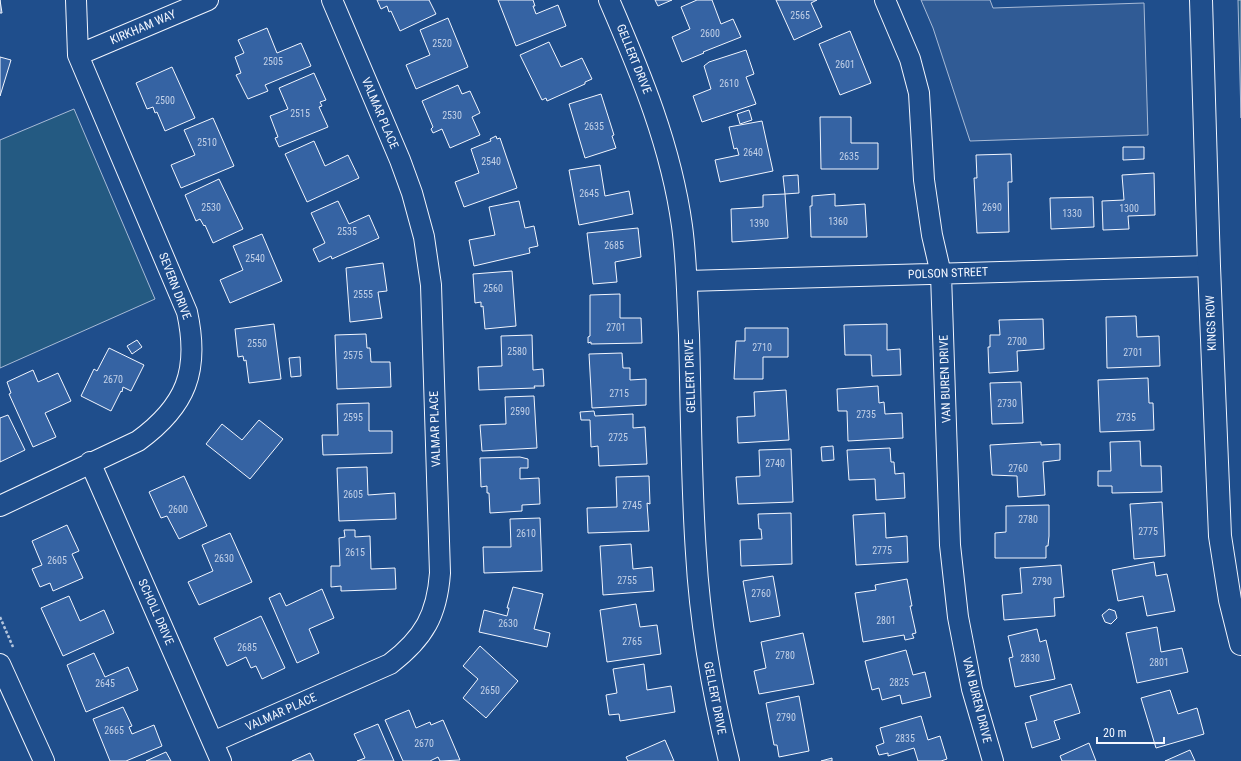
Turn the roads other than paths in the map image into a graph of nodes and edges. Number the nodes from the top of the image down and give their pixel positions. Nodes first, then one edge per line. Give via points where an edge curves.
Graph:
1 (76, 0) edge
2 (208, 0) edge
3 (332, 0) edge
4 (610, 0) edge
5 (885, 0) edge
6 (1201, 0) edge
7 (78, 55) junction
8 (1209, 266) junction
9 (941, 274) junction
10 (687, 281) junction
11 (90, 462) junction
12 (0, 506) edge
13 (1241, 644) edge
14 (0, 664) edge
15 (213, 742) junction
16 (44, 761) edge
17 (221, 761) edge
18 (728, 761) edge
19 (993, 761) edge

1 - 7 street, SEVERN DRIVE
2 - 7 street, KIRKHAM WAY
3 - 15 street, VALMAR PLACE via 400,160 424,237 431,285 440,573 438,595 423,632 408,650 390,664
4 - 10 street, GELLERT DRIVE via 657,118 673,172 683,226
5 - 9 street, VAN BUREN DRIVE via 910,59 918,93 924,180
6 - 8 main road, KINGS ROW
7 - 11 street, SEVERN DRIVE via 188,312 193,336 192,363 186,386 175,406 159,426 138,441
8 - 9 street, POLSON STREET
8 - 13 main road, KINGS ROW via 1220,536 1230,600
9 - 10 street, POLSON STREET
9 - 19 street, VAN BUREN DRIVE via 950,545 958,617 971,682
10 - 18 street, GELLERT DRIVE via 696,560 702,625 714,701
11 - 12 street, SEVERN DRIVE
11 - 15 street, SCHOLL DRIVE
14 - 16 street
15 - 17 street, SCHOLL DRIVE

